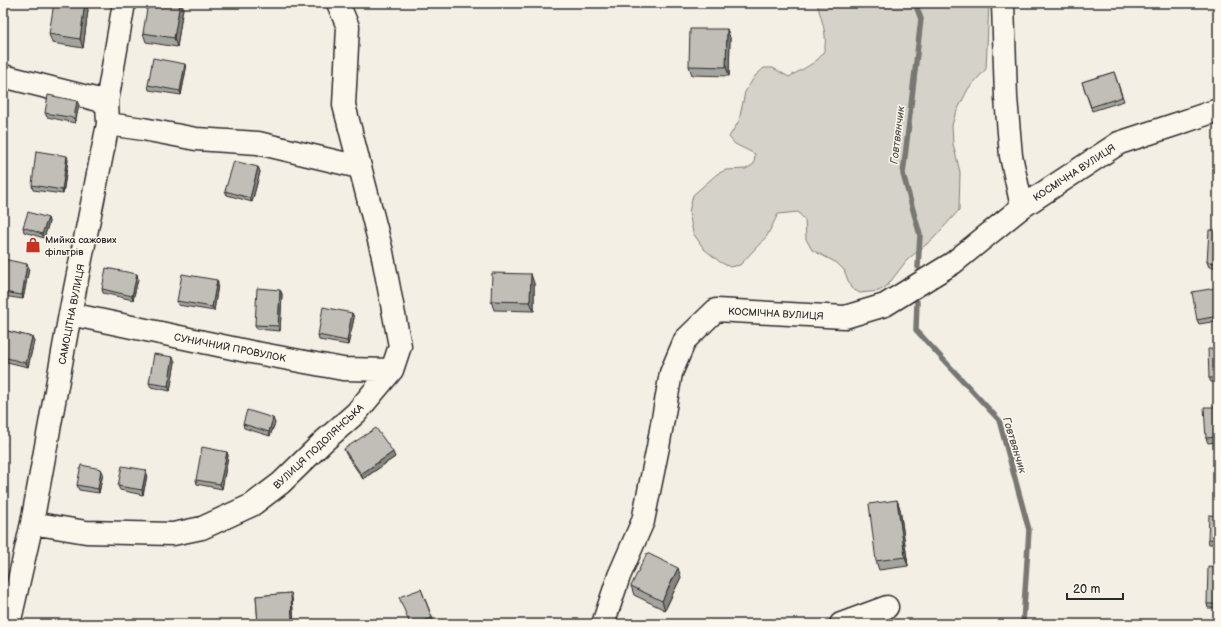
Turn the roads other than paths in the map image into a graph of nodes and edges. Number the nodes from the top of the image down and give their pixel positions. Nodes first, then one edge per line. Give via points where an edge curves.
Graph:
1 (124, 3) edge
2 (338, 3) edge
3 (1003, 3) edge
4 (3, 76) edge
5 (107, 102) junction
6 (1218, 110) edge
7 (108, 124) junction
8 (359, 167) junction
9 (1022, 206) junction
10 (70, 314) junction
11 (392, 370) junction
12 (32, 523) junction
13 (887, 607) dead end
14 (9, 624) edge
15 (603, 624) edge
16 (841, 624) edge

1 - 5 street, САМОЦІТНА ВУЛИЦЯ
2 - 8 street, ВУЛИЦЯ ПОДОЛЯНСЬКА via 348,28 344,105
3 - 9 street, КОСМІЧНА ВУЛИЦЯ via 1010,149
4 - 5 street
5 - 7 street, САМОЦІТНА ВУЛИЦЯ
6 - 9 street, КОСМІЧНА ВУЛИЦЯ via 1119,143
7 - 8 street via 196,139 258,143
7 - 10 street, САМОЦІТНА ВУЛИЦЯ
8 - 11 street, ВУЛИЦЯ ПОДОЛЯНСЬКА via 382,252 400,346
9 - 15 street, КОСМІЧНА ВУЛИЦЯ via 953,263 885,305 845,317 716,310 685,340 671,373 643,521
10 - 11 street, СУНИЧНИЙ ПРОВУЛОК via 342,369
10 - 12 street, САМОЦІТНА ВУЛИЦЯ
11 - 12 street, ВУЛИЦЯ ПОДОЛЯНСЬКА via 356,413 324,440 281,483 252,505 202,528 173,534 86,532
12 - 14 street, САМОЦІТНА ВУЛИЦЯ
13 - 16 street

